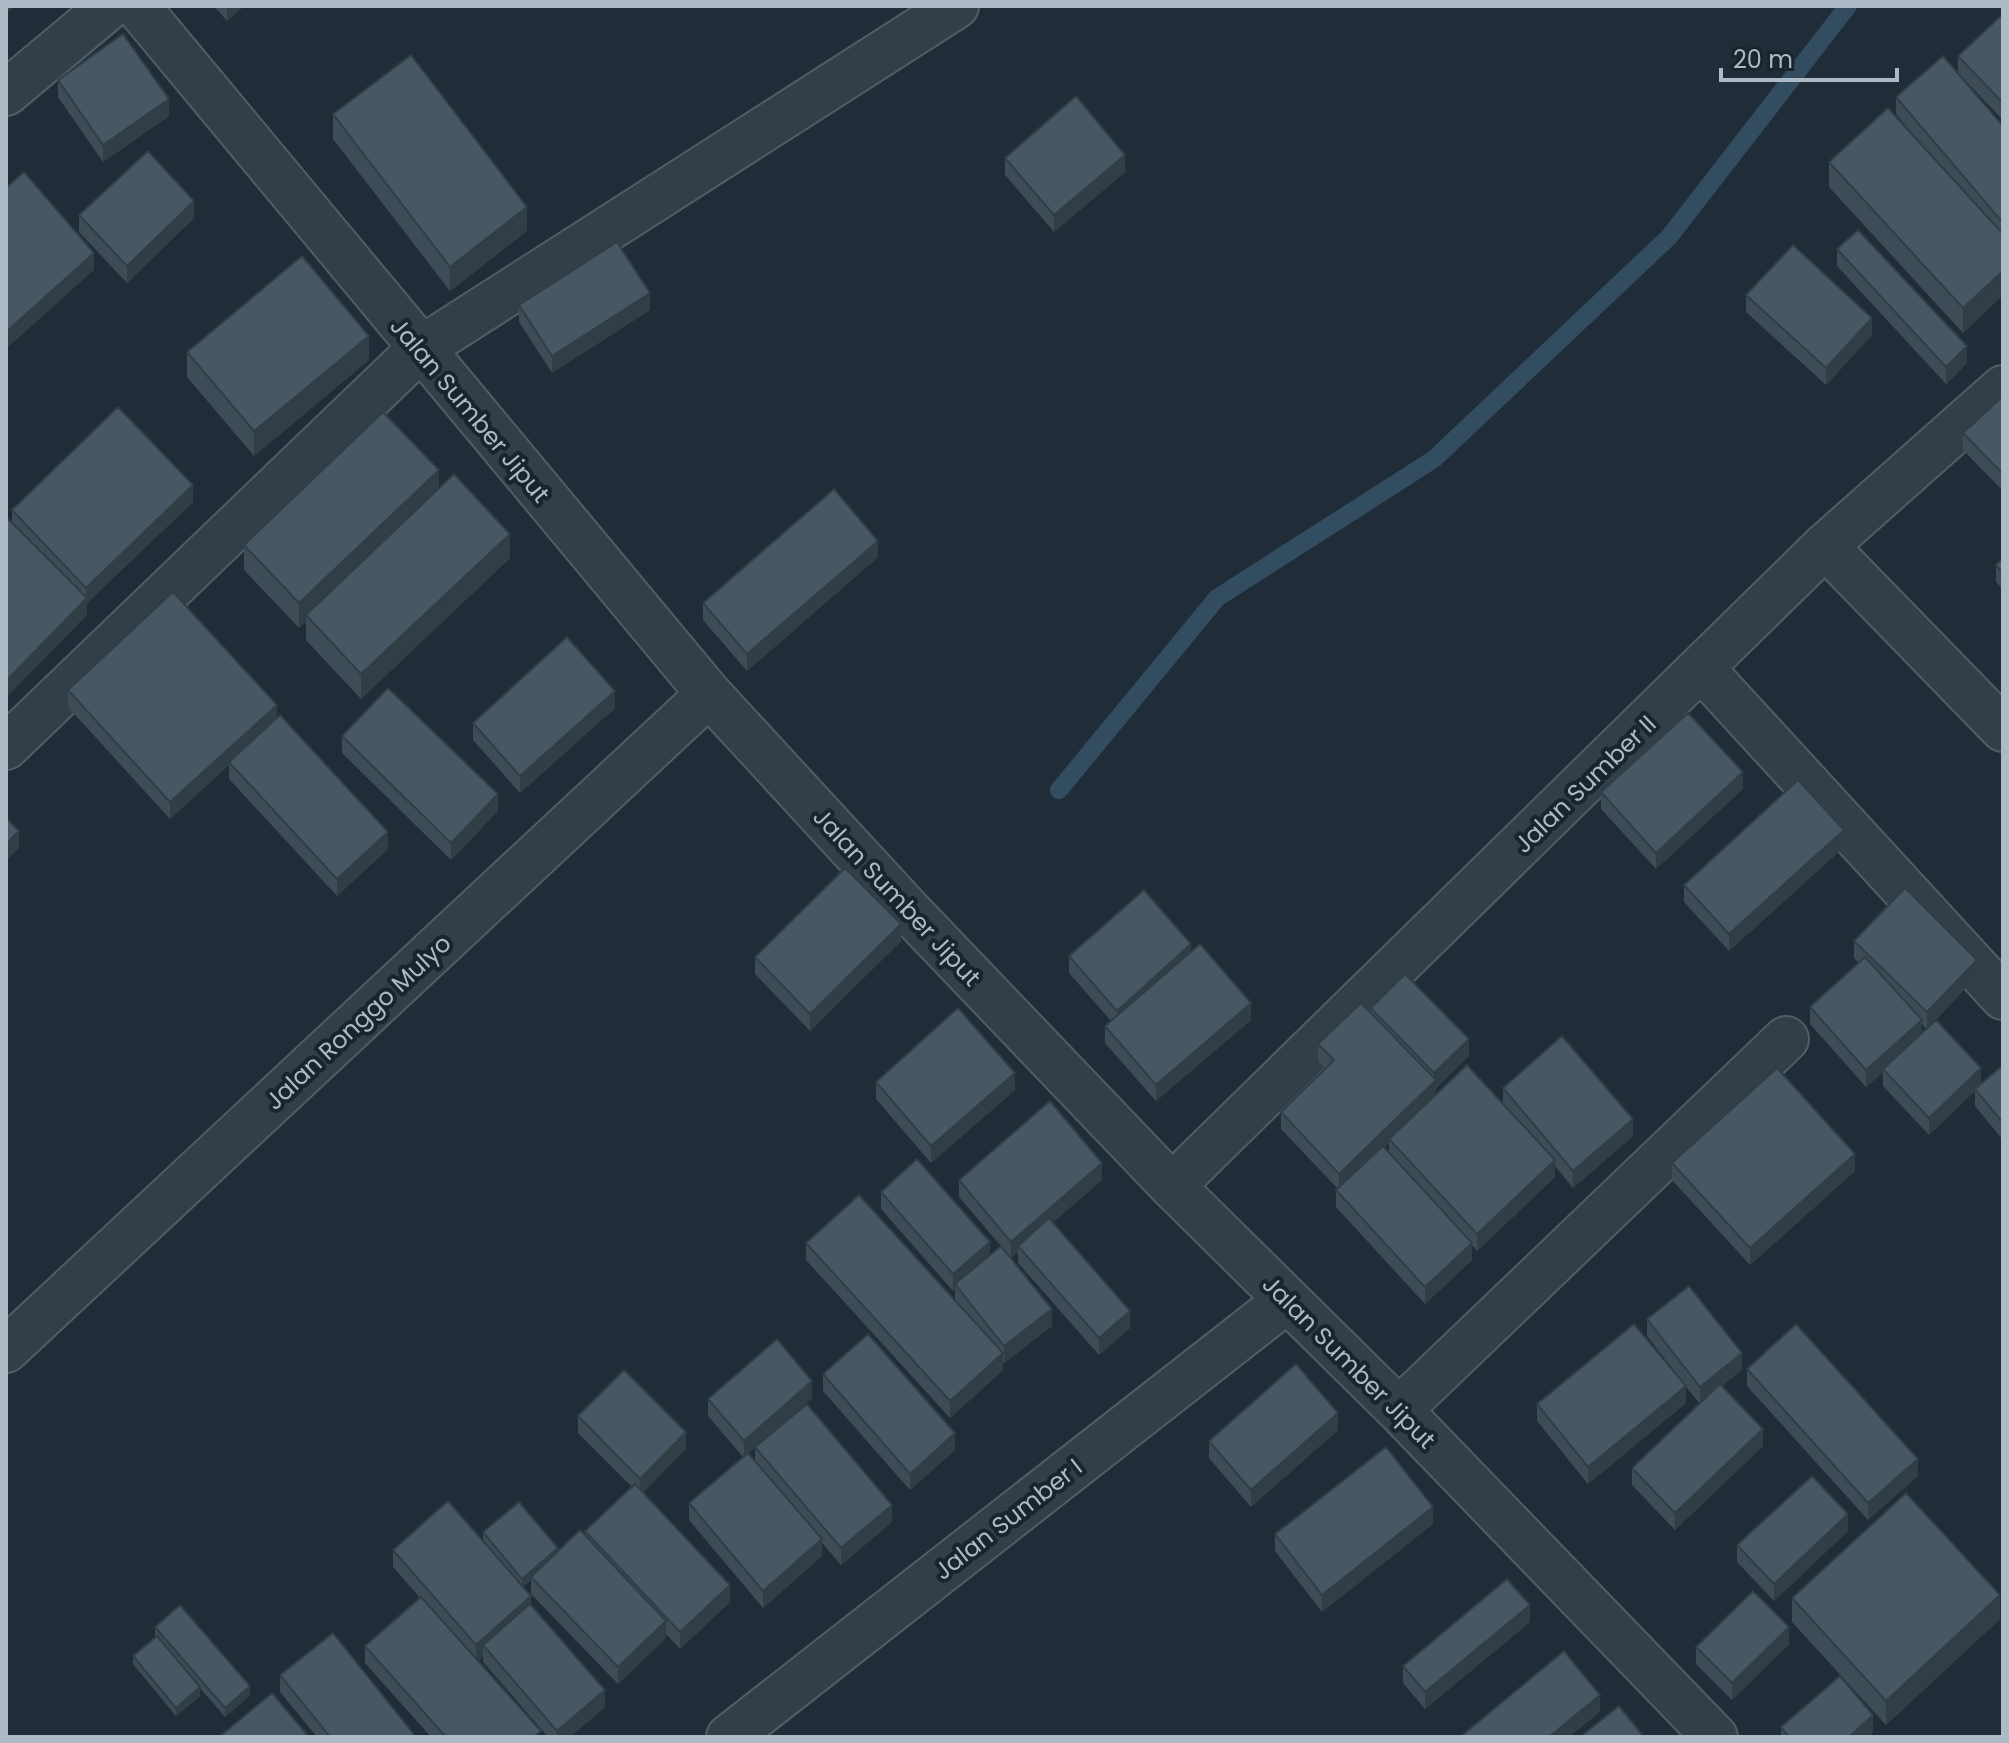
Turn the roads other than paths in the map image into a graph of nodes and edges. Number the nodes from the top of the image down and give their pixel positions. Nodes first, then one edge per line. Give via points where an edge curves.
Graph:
1 (110, 6) edge
2 (137, 6) edge
3 (956, 6) edge
4 (6, 93) edge
5 (419, 350) junction
6 (2003, 388) edge
7 (1825, 546) junction
8 (1702, 669) junction
9 (709, 694) junction
10 (2003, 729) edge
11 (6, 747) edge
12 (2003, 997) edge
13 (1786, 1039) dead end
14 (1172, 1186) junction
15 (1286, 1301) junction
16 (6, 1350) edge
17 (1399, 1410) junction
18 (729, 1737) edge
19 (1715, 1737) edge

1 - 4 street
2 - 5 street, Jalan Sumber Jiput
3 - 5 street
5 - 9 street, Jalan Sumber Jiput
5 - 11 street
6 - 7 street, Jalan Sumber II
7 - 8 street, Jalan Sumber II
7 - 10 street
8 - 12 street
8 - 14 street, Jalan Sumber II
9 - 14 street, Jalan Sumber Jiput
9 - 16 street, Jalan Ronggo Mulyo
13 - 17 street
14 - 15 street, Jalan Sumber Jiput
15 - 17 street, Jalan Sumber Jiput
15 - 18 street, Jalan Sumber I
17 - 19 street, Jalan Sumber Jiput

